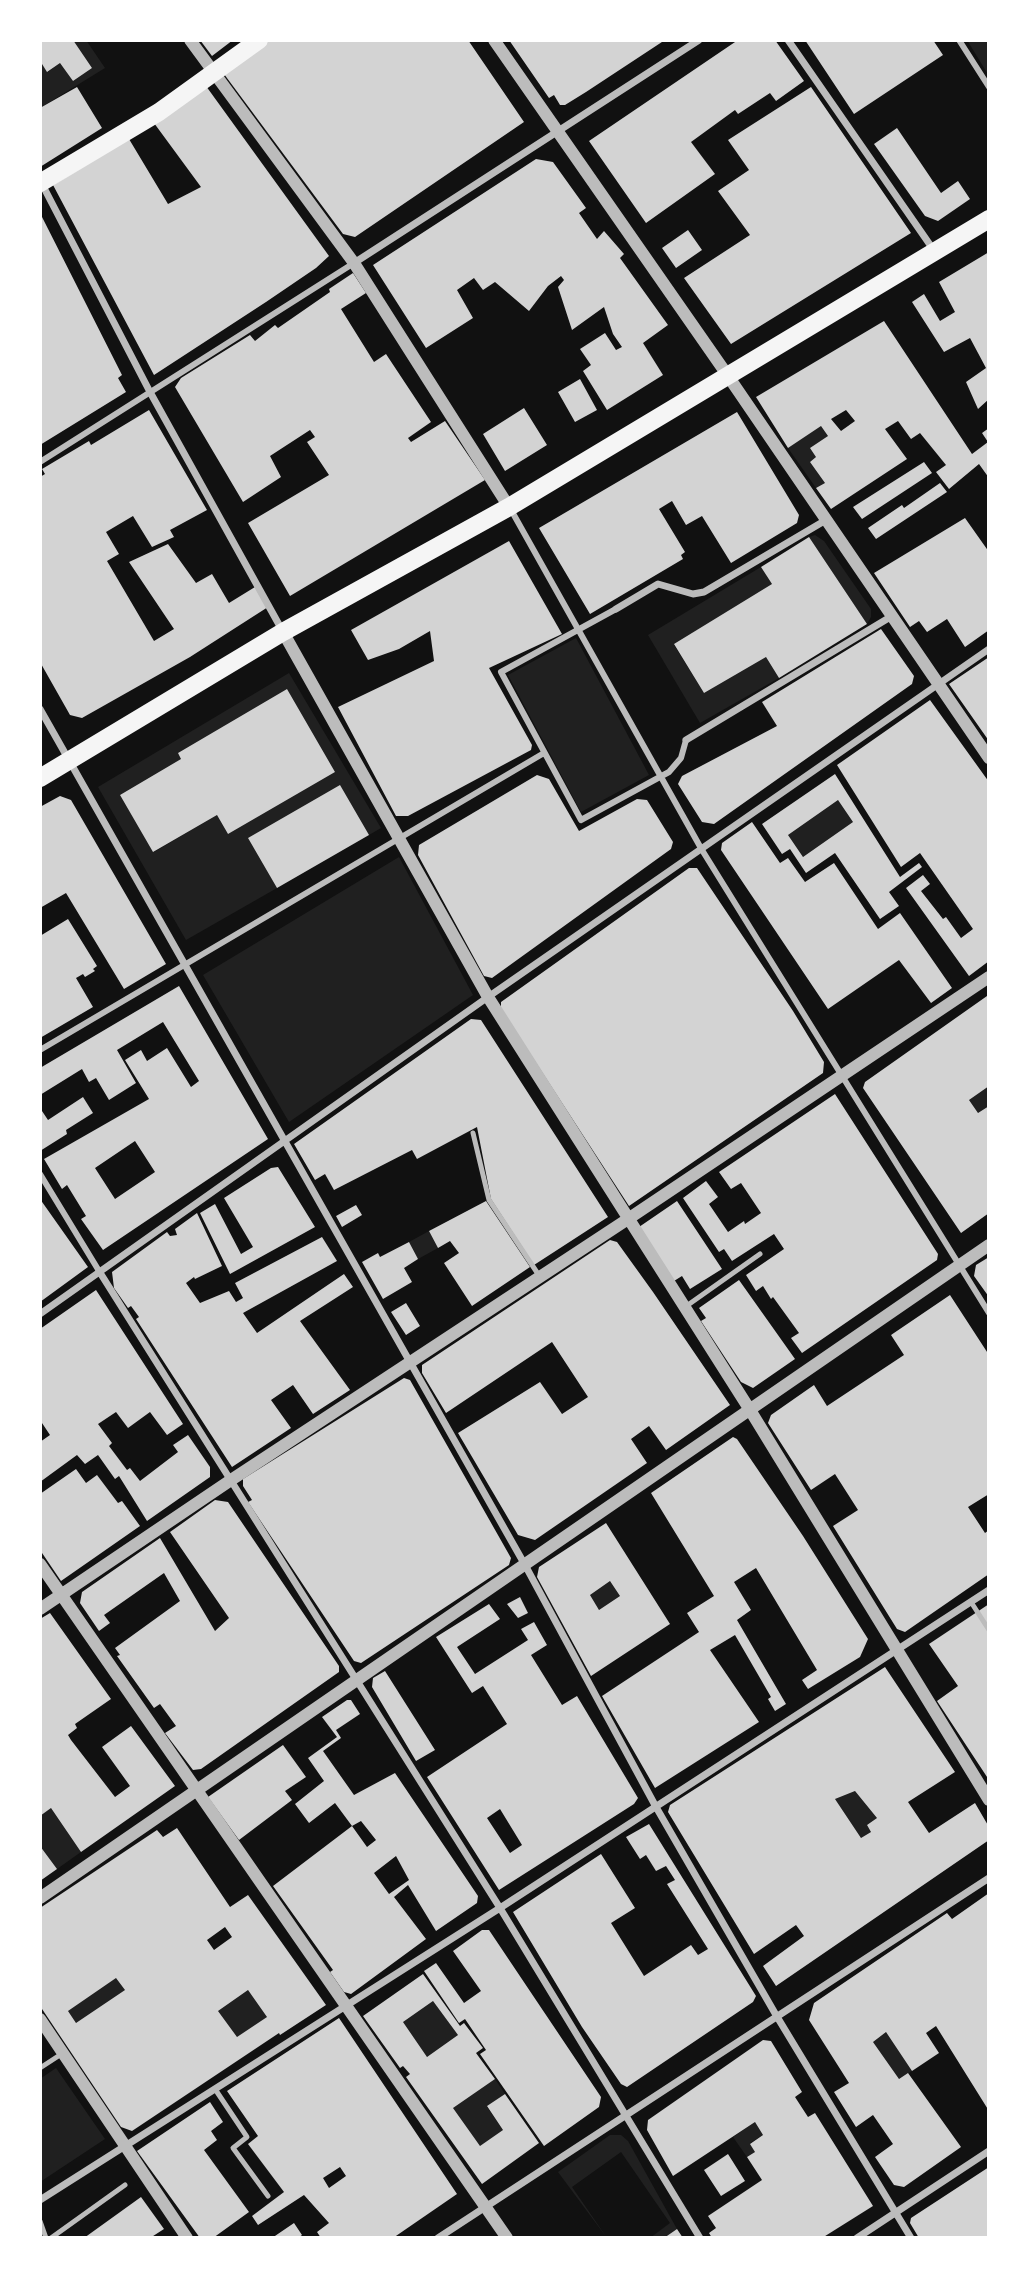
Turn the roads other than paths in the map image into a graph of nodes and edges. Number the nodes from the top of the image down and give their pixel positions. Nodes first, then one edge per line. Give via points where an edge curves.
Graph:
1 (190, 40) edge
2 (259, 40) edge
3 (494, 40) edge
4 (699, 40) edge
5 (788, 40) edge
6 (959, 40) edge
7 (215, 73) junction
8 (989, 88) edge
9 (556, 131) junction
10 (41, 182) edge
11 (989, 219) edge
12 (935, 252) junction
13 (354, 263) junction
14 (728, 376) junction
15 (150, 392) junction
16 (40, 462) edge
17 (509, 507) junction
18 (826, 520) junction
19 (615, 609) joint
20 (892, 616) junction
21 (579, 629) junction
22 (284, 632) junction
23 (989, 649) edge
24 (937, 685) junction
25 (40, 709) edge
26 (686, 740) joint
27 (544, 753) junction
28 (989, 758) edge
29 (69, 760) junction
30 (661, 776) junction
31 (40, 778) edge
32 (401, 839) junction
33 (702, 850) junction
34 (185, 966) junction
35 (989, 977) edge
36 (488, 997) junction
37 (40, 1050) edge
38 (841, 1076) junction
39 (473, 1133) dead end
40 (285, 1141) junction
41 (40, 1174) edge
42 (628, 1219) junction
43 (989, 1245) edge
44 (760, 1254) dead end
45 (958, 1266) junction
46 (99, 1271) junction
47 (540, 1277) junction
48 (685, 1307) junction
49 (989, 1313) edge
50 (40, 1314) edge
51 (409, 1363) junction
52 (750, 1410) junction
53 (231, 1480) junction
54 (40, 1564) edge
55 (525, 1566) junction
56 (989, 1590) edge
57 (61, 1595) junction
58 (971, 1602) junction
59 (40, 1609) edge
60 (989, 1630) edge
61 (896, 1652) junction
62 (357, 1679) junction
63 (195, 1790) junction
64 (989, 1800) edge
65 (656, 1807) junction
66 (989, 1878) edge
67 (40, 1898) edge
68 (500, 1908) junction
69 (346, 2005) junction
70 (776, 2015) junction
71 (40, 2019) edge
72 (63, 2053) junction
73 (40, 2068) edge
74 (215, 2089) junction
75 (625, 2114) junction
76 (125, 2146) junction
77 (989, 2151) edge
78 (125, 2185) dead end
79 (268, 2196) dead end
80 (40, 2200) edge
81 (485, 2207) junction
82 (897, 2213) junction
83 (40, 2221) edge
84 (48, 2238) edge
85 (187, 2238) edge
86 (438, 2238) edge
87 (507, 2238) edge
88 (700, 2238) edge
89 (857, 2238) edge
90 (911, 2238) edge

1 - 7 street
2 - 7 highway
3 - 9 street
4 - 9 street
5 - 12 street
6 - 8 street
7 - 10 highway via 126,133
7 - 13 street
9 - 13 street
9 - 14 street
10 - 15 street
11 - 12 highway
12 - 14 highway
13 - 15 street
13 - 17 street
14 - 17 highway
14 - 18 street
15 - 16 street
15 - 22 street
17 - 21 street
17 - 22 highway
18 - 19 street via 704,592 693,594 658,584
18 - 20 street
19 - 21 street
20 - 24 street
20 - 26 street
21 - 27 street via 501,672
21 - 30 street
22 - 29 highway
22 - 32 street
23 - 24 street
24 - 28 street
24 - 33 street
25 - 29 street
26 - 30 street via 675,766
27 - 30 street via 581,820
27 - 32 street
29 - 31 highway
29 - 34 street
30 - 33 street
32 - 34 street
32 - 36 street
33 - 36 street
33 - 38 street
34 - 37 street
34 - 40 street
35 - 38 street
36 - 40 street
36 - 42 street
38 - 42 street
38 - 45 street
39 - 47 lane via 489,1200
40 - 46 street
40 - 51 street
41 - 46 street
42 - 47 street
42 - 48 street
43 - 45 street
44 - 48 lane
45 - 49 street
45 - 52 street
46 - 50 street
46 - 53 street
47 - 51 street
48 - 52 street
51 - 53 street
51 - 55 street
52 - 55 street
52 - 61 street
53 - 57 street
53 - 62 street
54 - 57 street
55 - 62 street
55 - 65 street
56 - 58 street
57 - 59 street
57 - 63 street
58 - 60 lane
58 - 61 street
61 - 64 street
61 - 65 street
62 - 63 street
62 - 68 street
63 - 67 street
63 - 69 street
65 - 68 street
65 - 70 street
66 - 70 street
68 - 69 street
68 - 75 street
69 - 74 street
69 - 81 street
70 - 75 street
70 - 82 street
71 - 72 street
72 - 73 lane
72 - 76 street
74 - 76 street
74 - 79 lane via 247,2137 233,2148
75 - 81 street
75 - 88 street
76 - 80 street
76 - 85 street
77 - 82 street
78 - 84 lane
81 - 86 street
81 - 87 street
82 - 89 street
82 - 90 street
83 - 84 lane

